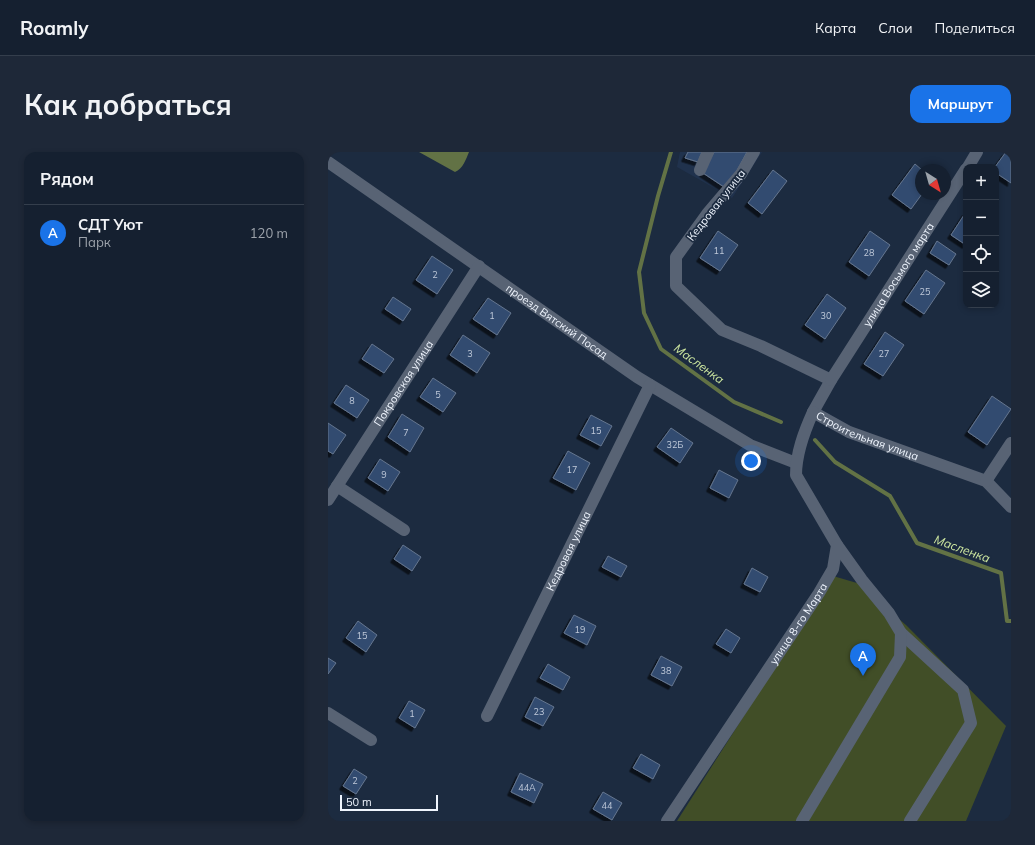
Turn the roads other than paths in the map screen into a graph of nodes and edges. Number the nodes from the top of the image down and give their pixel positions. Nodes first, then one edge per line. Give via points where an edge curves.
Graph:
1 (708, 152) edge
2 (754, 152) edge
3 (977, 152) edge
4 (328, 162) edge
5 (970, 164) edge
6 (700, 170) dead end
7 (963, 174) edge
8 (479, 266) junction
9 (831, 380) junction
10 (650, 385) junction
11 (813, 412) junction
12 (1011, 443) edge
13 (796, 463) junction
14 (986, 481) junction
15 (337, 486) junction
16 (328, 500) edge
17 (1011, 507) edge
18 (404, 530) dead end
19 (837, 545) junction
20 (901, 633) junction
21 (328, 713) edge
22 (487, 716) dead end
23 (371, 740) dead end
24 (667, 821) edge
25 (802, 821) edge
26 (910, 821) edge

1 - 6 street
2 - 9 street, Кедровая улица via 741,174 707,214 676,258 676,286 722,330
3 - 5 street, улица Восьмого марта
4 - 8 street, проезд Вятский Посад
7 - 9 street, улица Восьмого марта
8 - 10 street, проезд Вятский Посад
8 - 15 street, Покровская улица
9 - 11 street, Строительная улица
10 - 13 street, проезд Вятский Посад via 750,445
10 - 22 street, Кедровая улица
11 - 13 street via 804,432
11 - 14 street, Строительная улица via 849,432
12 - 14 street
13 - 19 street via 796,475
14 - 17 street, Строительная улица
15 - 16 street, Покровская улица
15 - 18 street
19 - 20 street via 889,613
19 - 24 street, улица 8-го Марта via 833,569 819,593
20 - 25 street via 900,657
20 - 26 street via 963,690 971,723
21 - 23 street

